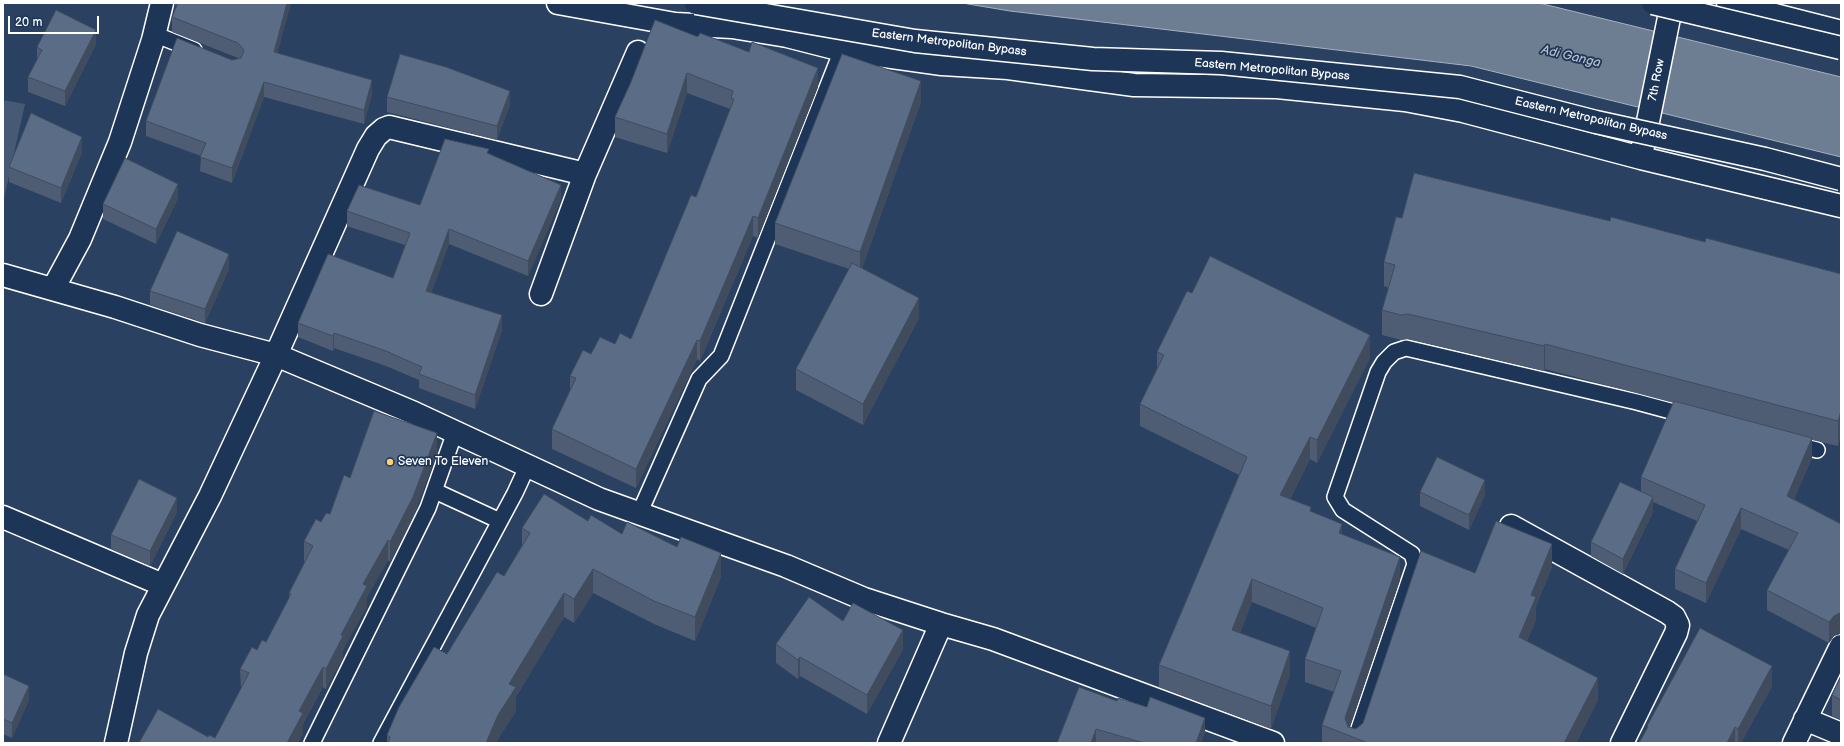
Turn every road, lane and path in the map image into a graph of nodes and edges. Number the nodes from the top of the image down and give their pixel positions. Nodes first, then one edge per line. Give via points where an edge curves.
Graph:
1 (162, 3) edge
2 (558, 3) edge
3 (696, 3) edge
4 (1653, 3) edge
5 (1672, 3) edge
6 (1728, 3) edge
7 (1841, 32) edge
8 (154, 34) junction
9 (1841, 48) edge
10 (842, 50) junction
11 (638, 52) dead end
12 (207, 55) edge
13 (1641, 158) junction
14 (585, 174) junction
15 (1841, 179) edge
16 (1841, 206) edge
17 (3, 274) edge
18 (53, 289) junction
19 (541, 294) dead end
20 (276, 355) junction
21 (1705, 420) edge
22 (455, 432) junction
23 (1780, 440) edge
24 (1817, 450) dead end
25 (527, 467) junction
26 (435, 491) junction
27 (639, 514) junction
28 (3, 517) edge
29 (500, 521) junction
30 (1511, 526) edge
31 (163, 585) junction
32 (941, 624) junction
33 (1841, 646) edge
34 (1804, 719) junction
35 (1841, 734) edge
36 (116, 743) edge
37 (312, 743) edge
38 (381, 743) edge
39 (889, 743) edge
40 (1273, 743) edge
41 (1354, 743) edge
42 (1622, 743) edge
43 (1794, 743) edge

1 - 8 street
2 - 10 street via 675,24 771,34
3 - 15 street, Eastern Metropolitan Bypass, bridge via 915,41 1093,59 1221,63 1460,87 1596,122 1765,159
4 - 9 street, bridge
5 - 13 street, 7th Row
6 - 7 street
8 - 12 lane
8 - 18 street via 132,108 104,184 77,246
10 - 13 street via 1134,85 1277,87 1405,100 1463,112
10 - 27 lane via 721,356 699,379
11 - 14 street
13 - 16 street
14 - 19 street
14 - 20 street via 390,127 384,129 376,136 368,150
17 - 18 street
18 - 20 street via 200,335
20 - 22 street
20 - 31 street via 210,496
21 - 41 lane via 1406,348 1394,352 1378,372 1336,492 1337,501 1343,510 1403,547 1412,554 1415,564
22 - 25 street
22 - 26 lane
23 - 24 lane
25 - 27 street
25 - 29 lane
26 - 29 lane
26 - 37 lane
27 - 32 street via 786,566 864,599
28 - 31 street
29 - 38 lane
30 - 42 street via 1674,616 1678,625 1676,633
31 - 36 street via 143,629
32 - 39 street
32 - 40 street via 1015,647
33 - 34 street
34 - 35 street
34 - 43 street

